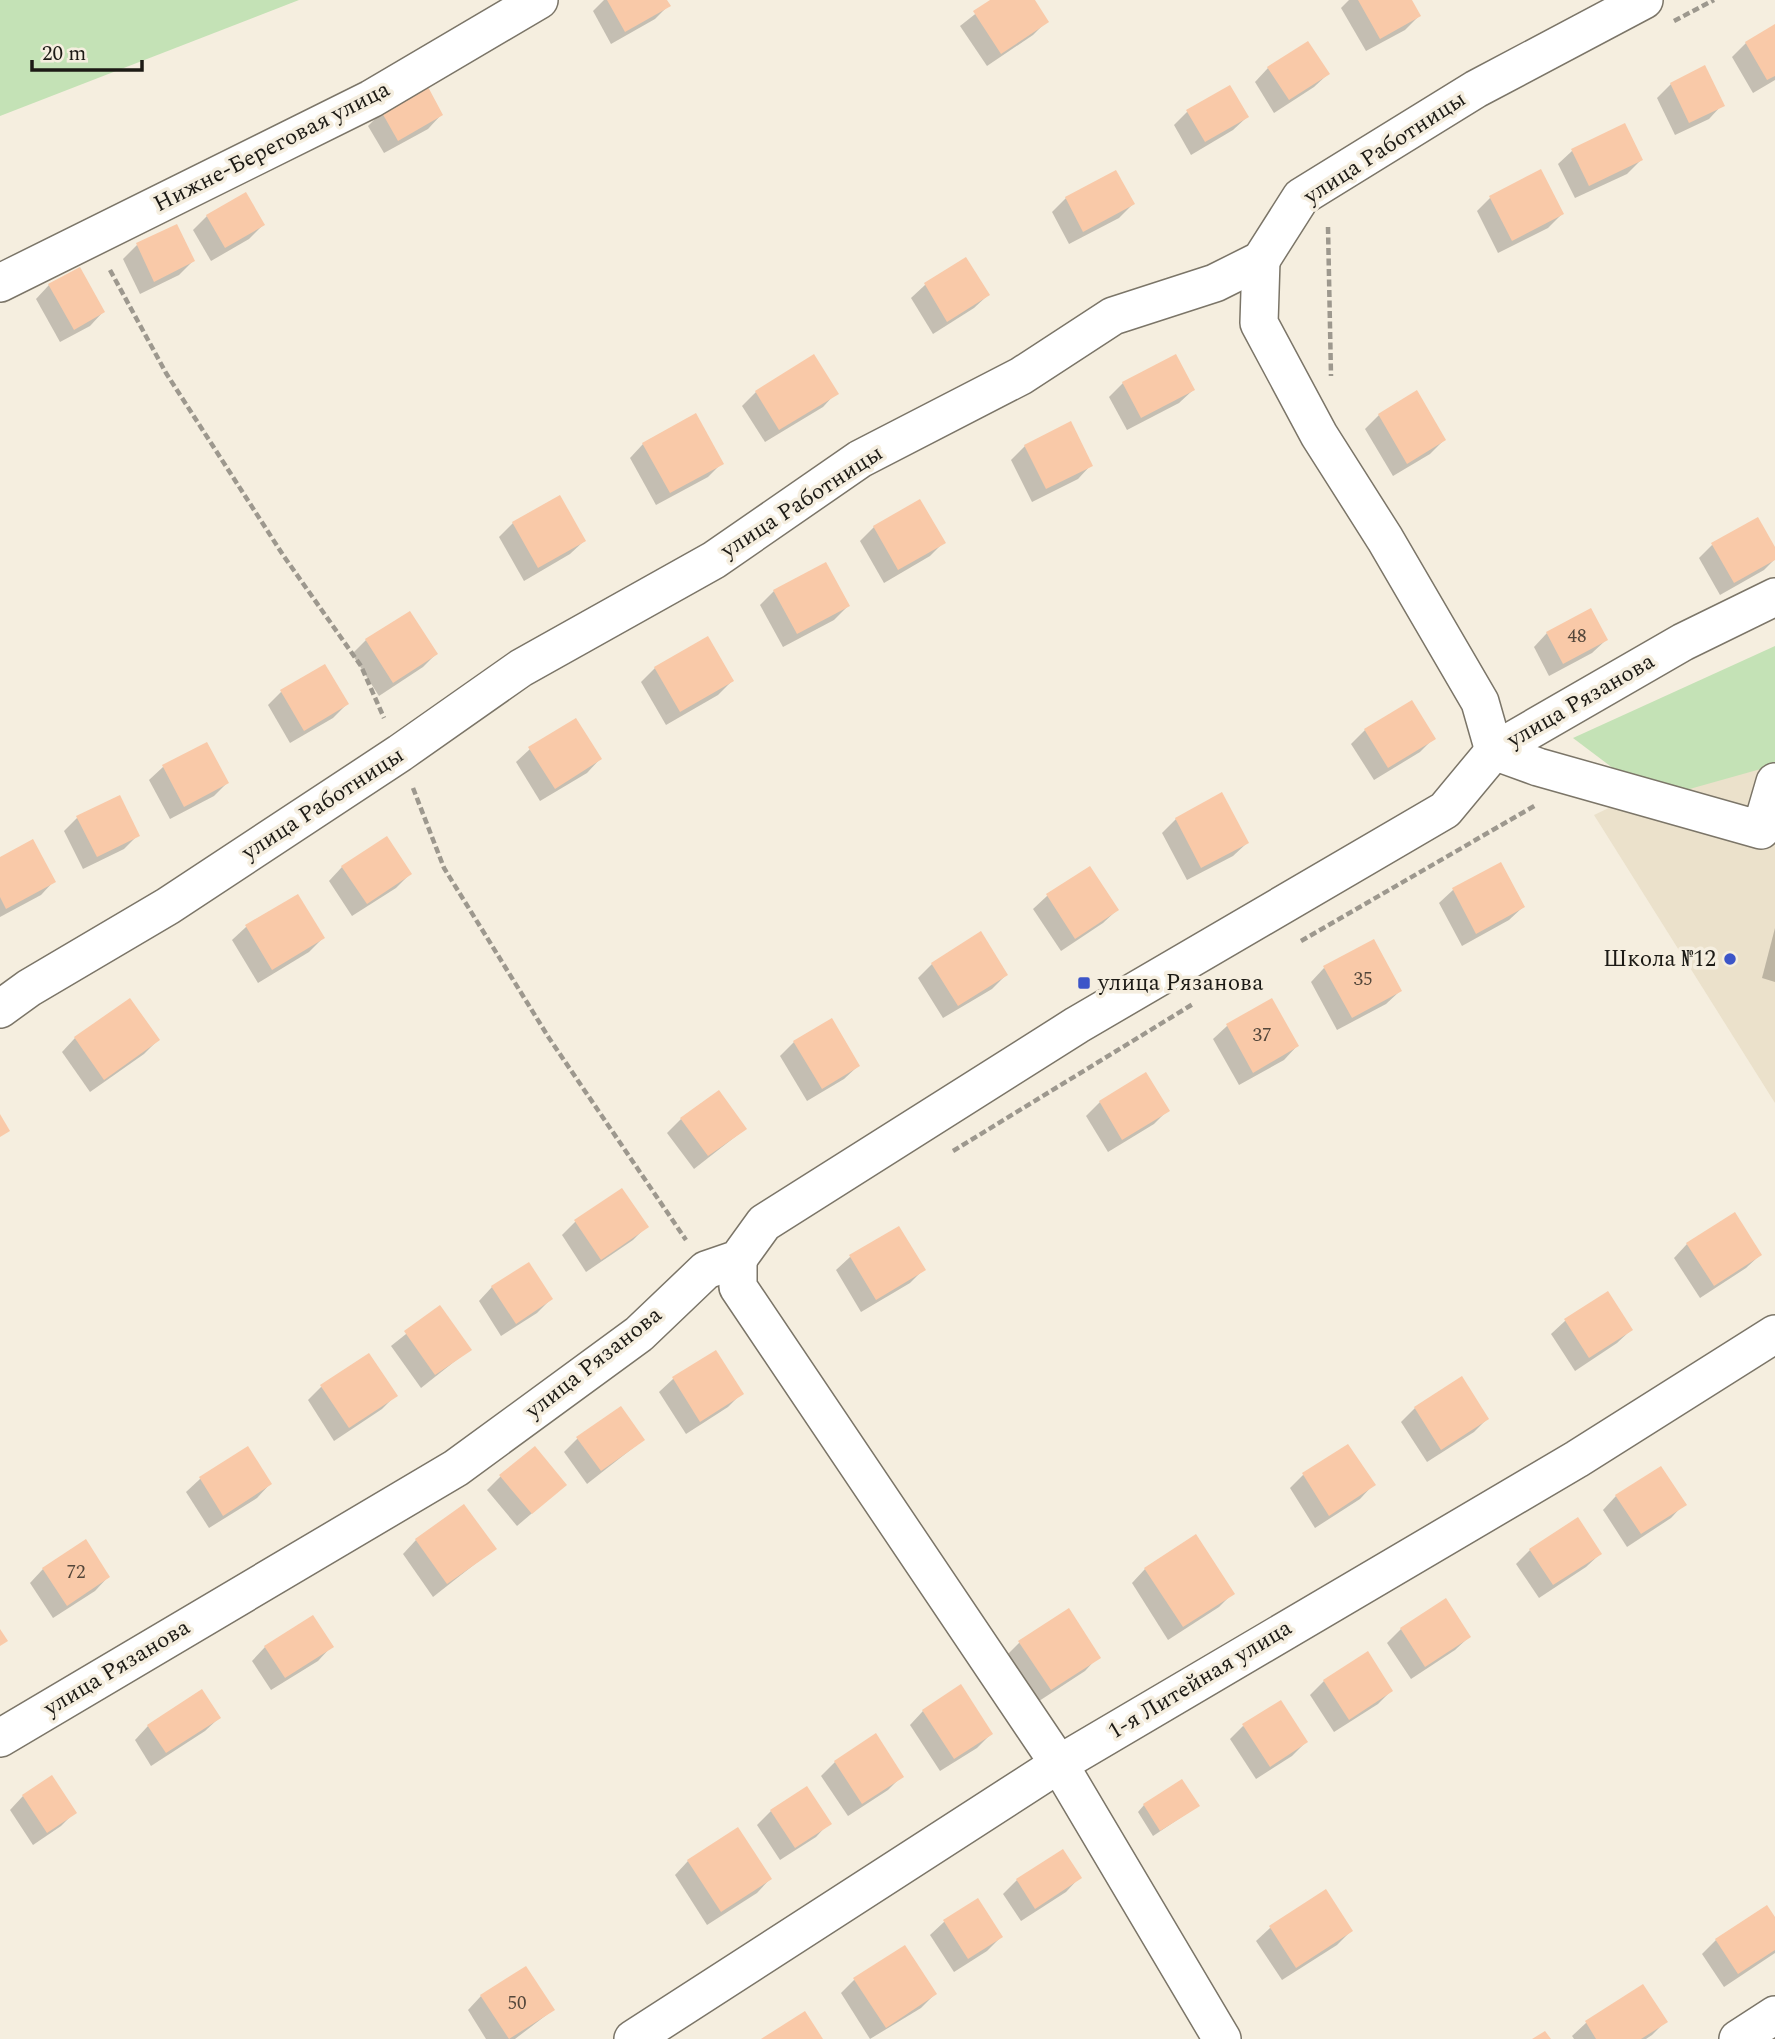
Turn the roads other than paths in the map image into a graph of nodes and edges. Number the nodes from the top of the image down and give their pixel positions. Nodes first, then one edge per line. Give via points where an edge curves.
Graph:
1 (539, 0) edge
2 (1655, 13) edge
3 (1261, 260) junction
4 (0, 283) edge
5 (1775, 597) edge
6 (1494, 751) junction
7 (1775, 782) edge
8 (0, 1009) edge
9 (738, 1259) junction
10 (1775, 1334) edge
11 (0, 1738) edge
12 (1059, 1764) junction
13 (1775, 2015) edge
14 (650, 2034) edge
15 (1222, 2039) edge
16 (1738, 2039) edge

1 - 4 street, Нижне-Береговая улица via 371,99
2 - 3 street, улица Работницы via 1476,89 1301,197
3 - 6 street via 1259,323 1319,435 1480,702
3 - 8 street, улица Работницы via 1214,283 1113,316 1021,376 860,459 714,560 521,668 400,754 168,906
5 - 6 street, улица Рязанова via 1683,642
6 - 7 street via 1761,830
6 - 9 street, улица Рязанова via 1445,810 1077,1025 764,1223
9 - 11 street, улица Рязанова via 706,1270 639,1334 456,1468
9 - 12 street via 738,1287
10 - 12 street, 1-я Литейная улица via 1577,1459
12 - 14 street, 1-я Литейная улица
12 - 15 street
13 - 16 street

